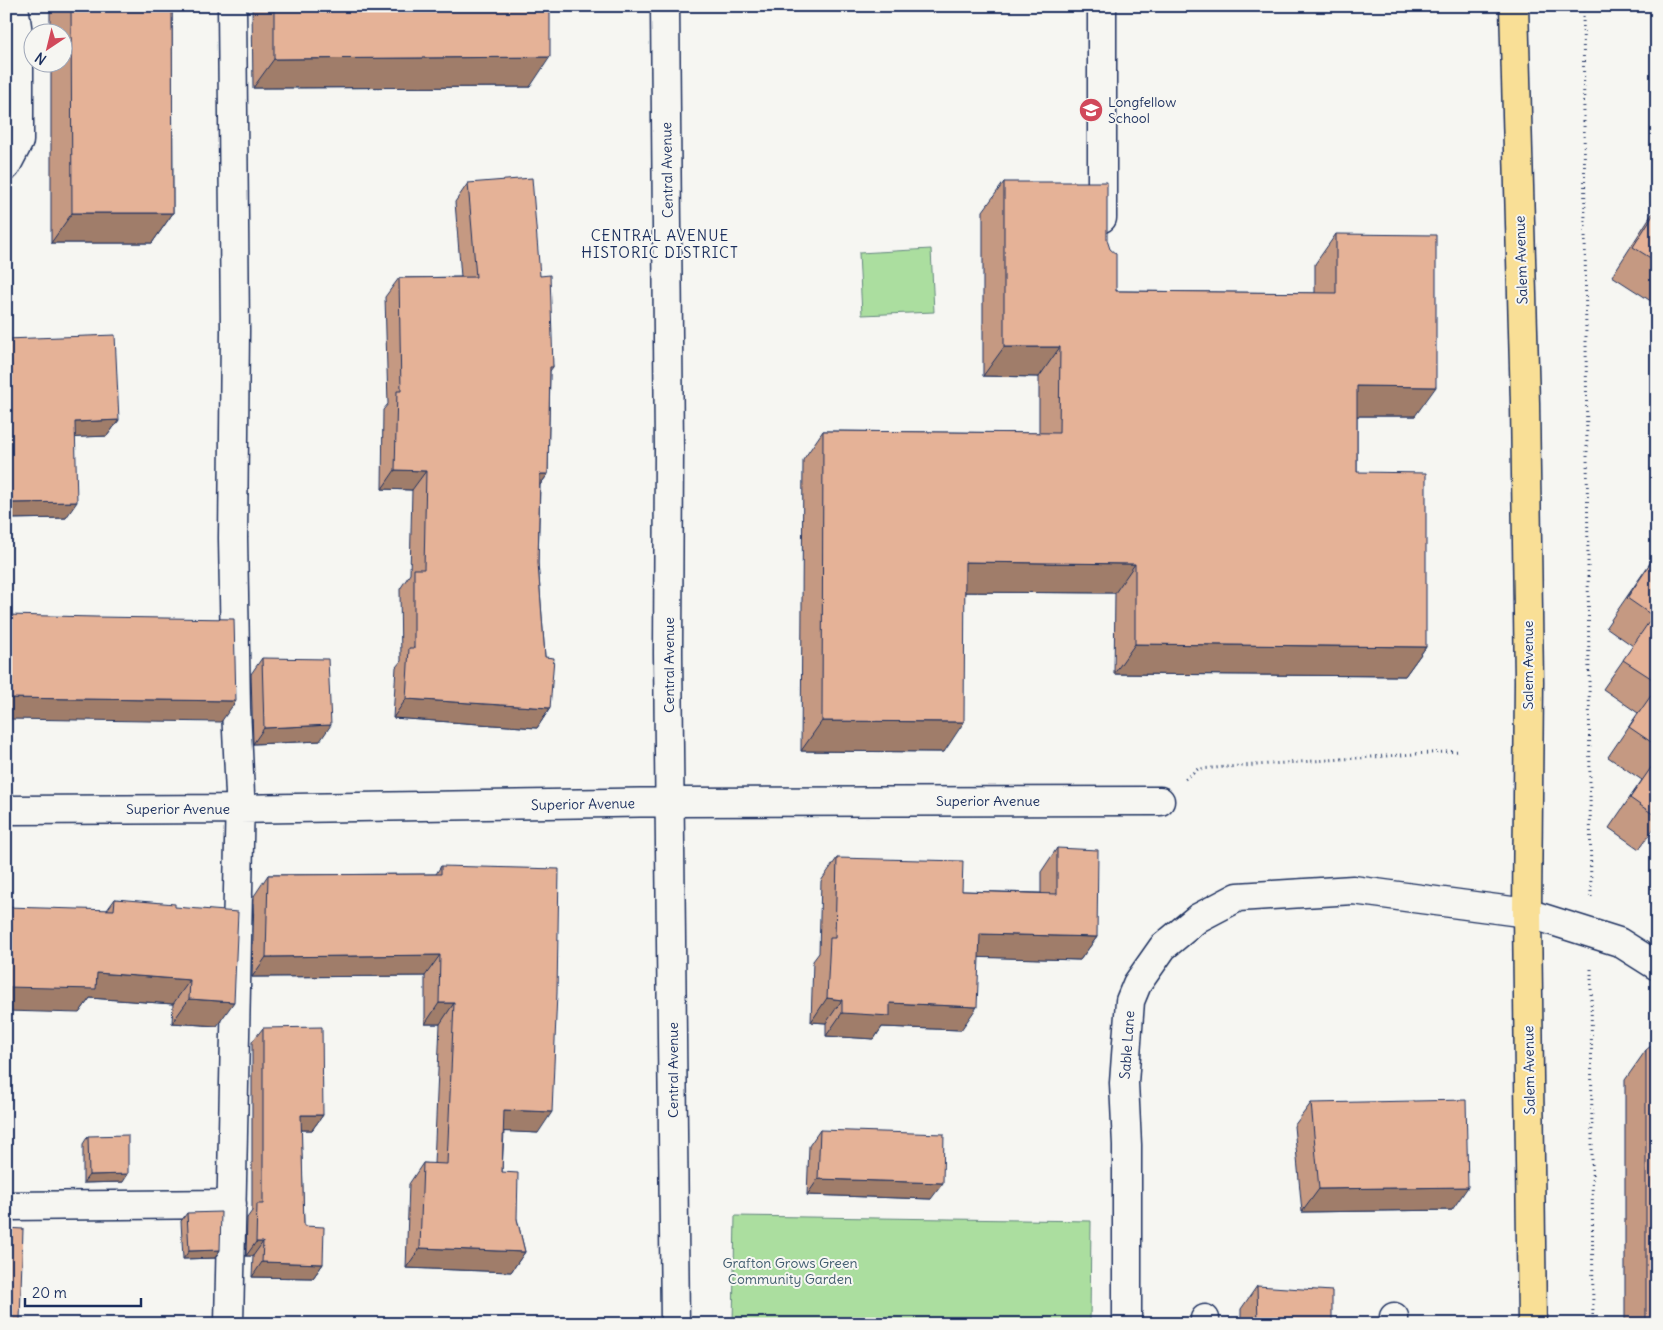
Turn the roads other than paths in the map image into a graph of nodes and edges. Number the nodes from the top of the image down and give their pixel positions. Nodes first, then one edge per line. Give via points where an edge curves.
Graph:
1 (14, 6) edge
2 (232, 6) edge
3 (665, 6) edge
4 (1102, 6) edge
5 (1514, 6) edge
6 (6, 166) edge
7 (1102, 241) edge
8 (1160, 801) road end
9 (671, 802) junction
10 (240, 809) junction
11 (6, 810) edge
12 (1527, 913) junction
13 (1657, 966) edge
14 (232, 1204) junction
15 (6, 1206) edge
16 (229, 1324) edge
17 (675, 1324) edge
18 (1127, 1324) edge
19 (1532, 1324) edge

1 - 6 street via 19,40 19,141
2 - 10 street via 236,330 232,538
3 - 9 street, Central Avenue
4 - 7 street
5 - 12 main road, Salem Avenue via 1529,681
8 - 9 street, Superior Avenue
9 - 10 street, Superior Avenue
9 - 17 street, Central Avenue
10 - 11 street, Superior Avenue
10 - 14 street
12 - 13 street via 1619,942
12 - 18 street, Sable Lane via 1353,890 1238,897 1198,918 1163,947 1130,1001 1124,1083
12 - 19 main road, Salem Avenue
14 - 15 street
14 - 16 street

